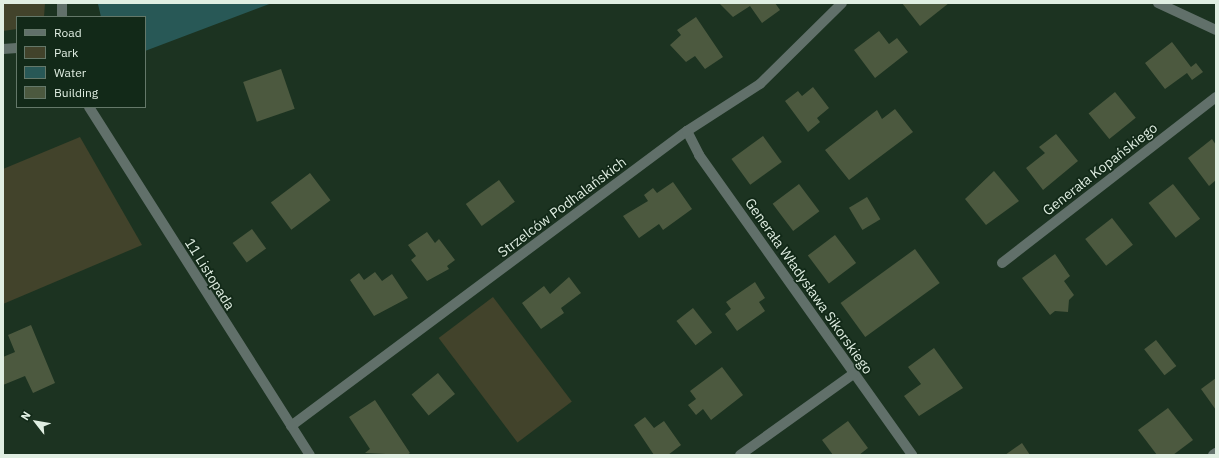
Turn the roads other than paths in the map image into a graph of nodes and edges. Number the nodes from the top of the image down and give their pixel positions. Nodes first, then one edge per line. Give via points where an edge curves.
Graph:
1 (62, 3) edge
2 (842, 3) edge
3 (1158, 3) edge
4 (62, 16) edge
5 (1216, 30) edge
6 (16, 48) edge
7 (3, 49) edge
8 (1216, 97) edge
9 (90, 108) edge
10 (687, 131) junction
11 (1002, 263) dead end
12 (853, 374) junction
13 (291, 426) junction
14 (1216, 453) edge
15 (310, 455) edge
16 (740, 455) edge
17 (912, 455) edge
18 (1213, 455) edge

1 - 4 street
2 - 10 street, Strzelców Podhalańskich via 760,84
3 - 5 street
6 - 7 street
8 - 11 street, Generała Kopańskiego
9 - 13 street, 11 Listopada
10 - 12 street, Generała Władysława Sikorskiego via 699,155
10 - 13 street, Strzelców Podhalańskich
12 - 16 street
12 - 17 street, Generała Władysława Sikorskiego
13 - 15 street, 11 Listopada
14 - 18 street

